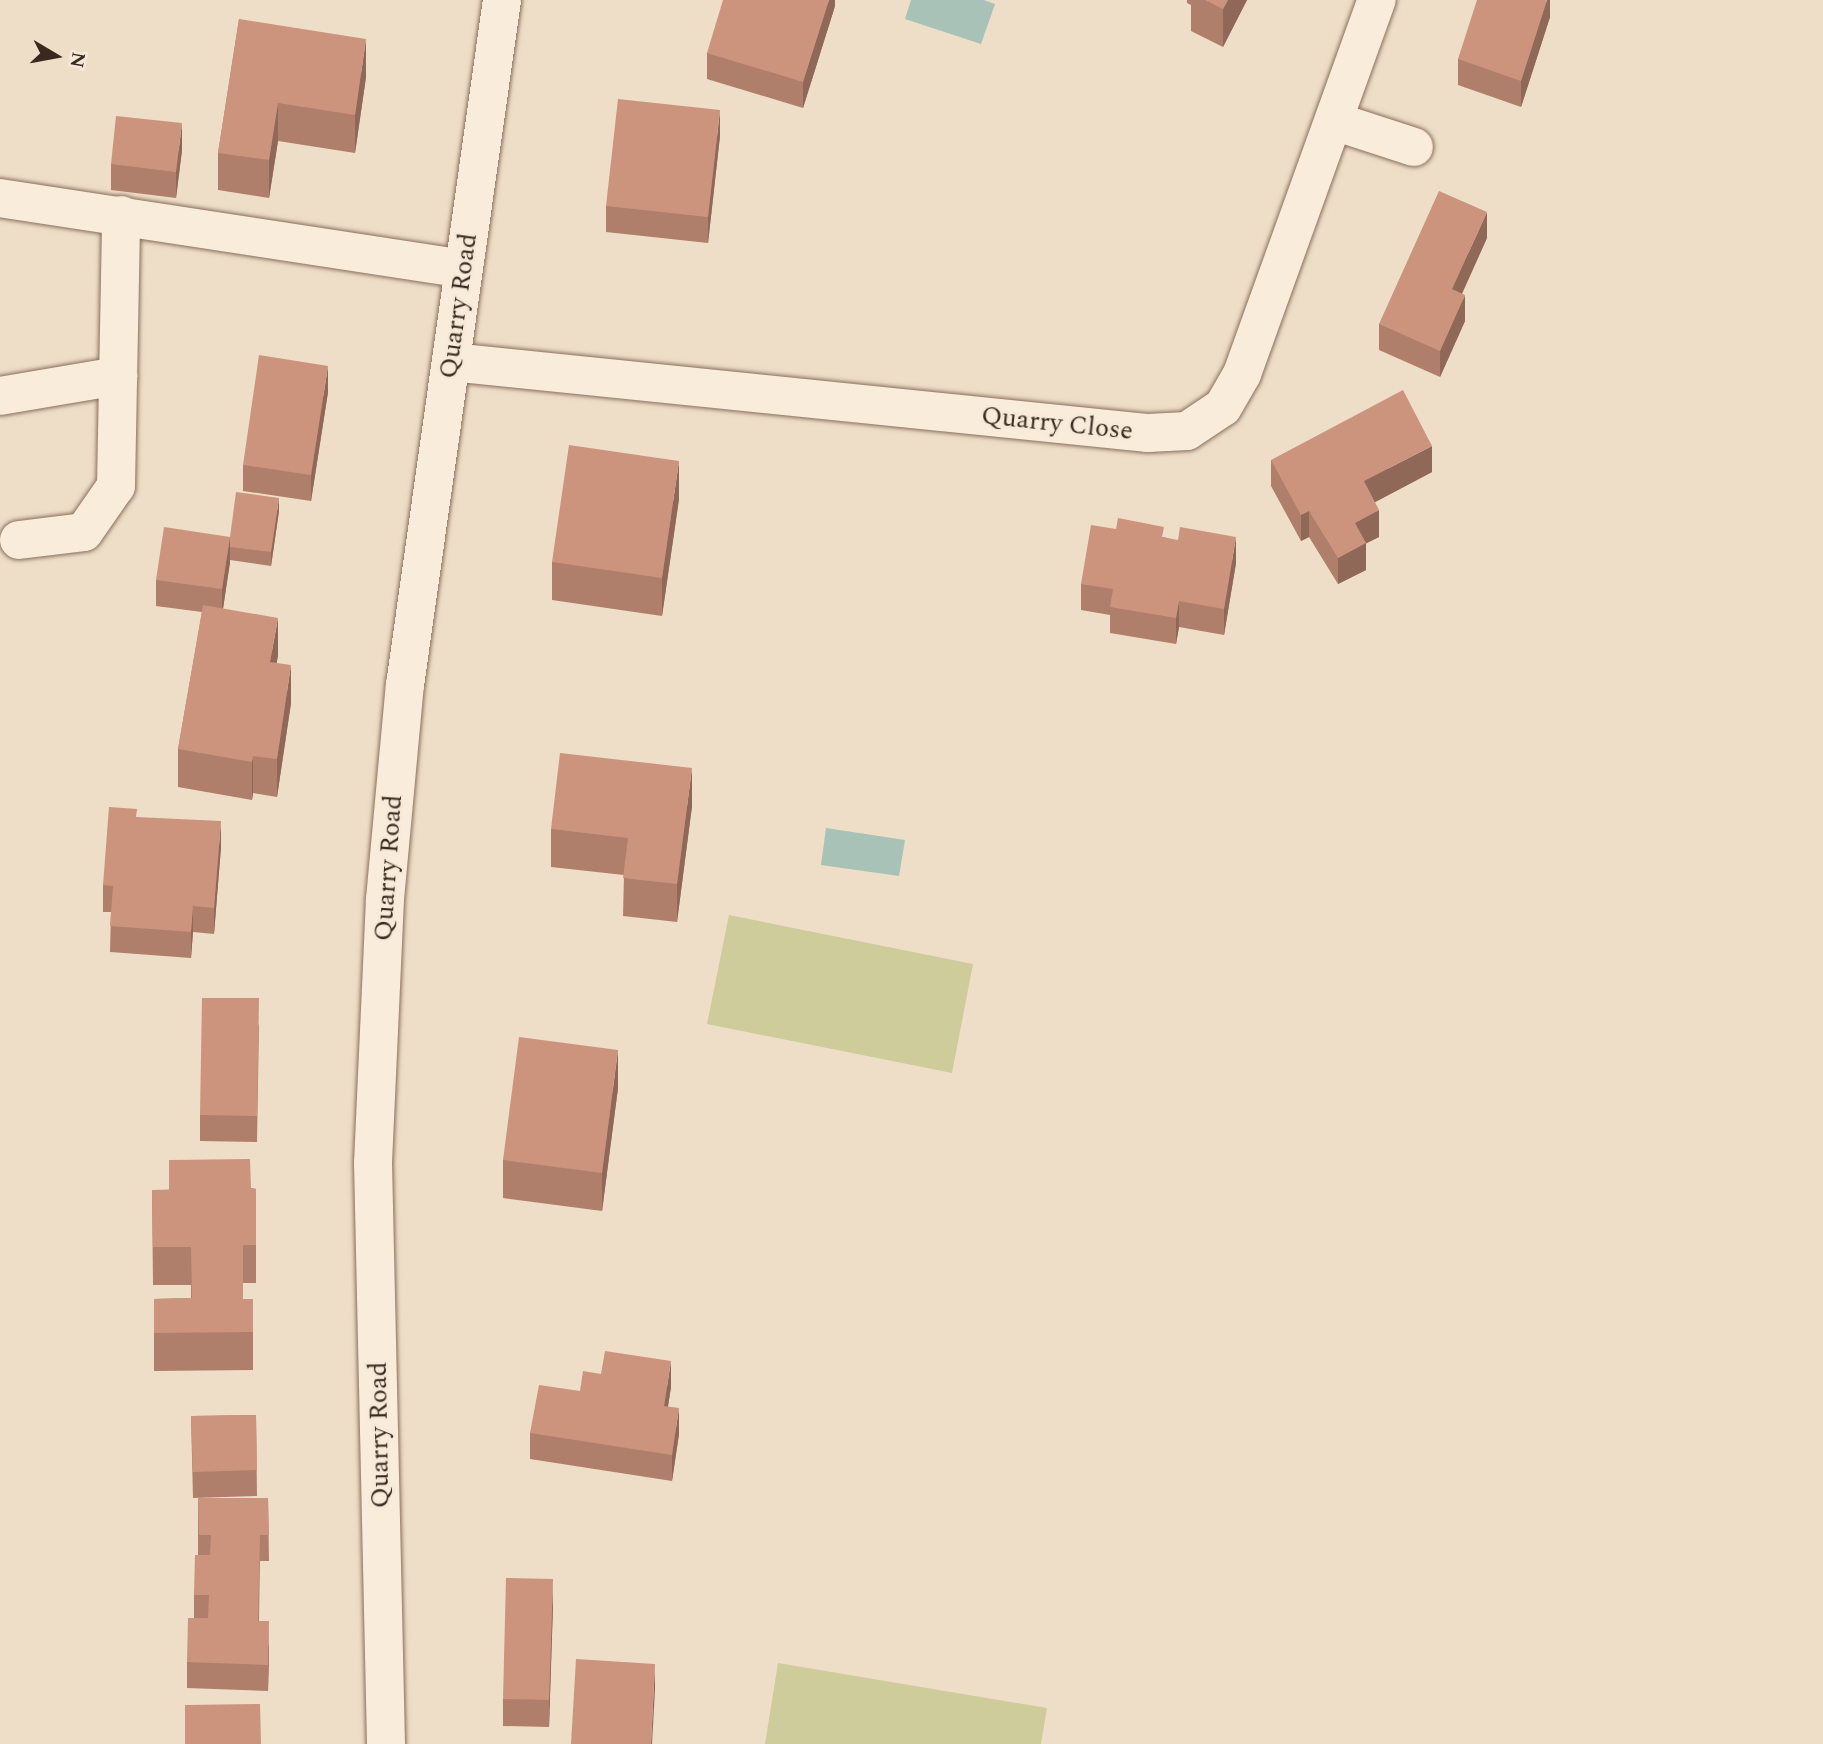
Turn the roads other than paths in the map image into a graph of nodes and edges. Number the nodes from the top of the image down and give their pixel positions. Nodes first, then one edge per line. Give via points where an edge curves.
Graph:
1 (502, 0) edge
2 (1377, 0) edge
3 (1334, 121) junction
4 (1414, 147) dead end
5 (0, 198) edge
6 (121, 215) junction
7 (464, 269) junction
8 (451, 362) junction
9 (118, 376) junction
10 (0, 396) edge
11 (19, 540) dead end
12 (386, 1744) edge

1 - 7 street, Quarry Road
2 - 3 street, Quarry Close
3 - 4 street
3 - 8 street, Quarry Close via 1242,374 1223,407 1186,430 1147,433
5 - 6 street
6 - 7 street
6 - 9 street
7 - 8 street, Quarry Road
8 - 12 street, Quarry Road via 405,685 384,898 373,1163
9 - 10 street
9 - 11 street via 116,486 84,532

